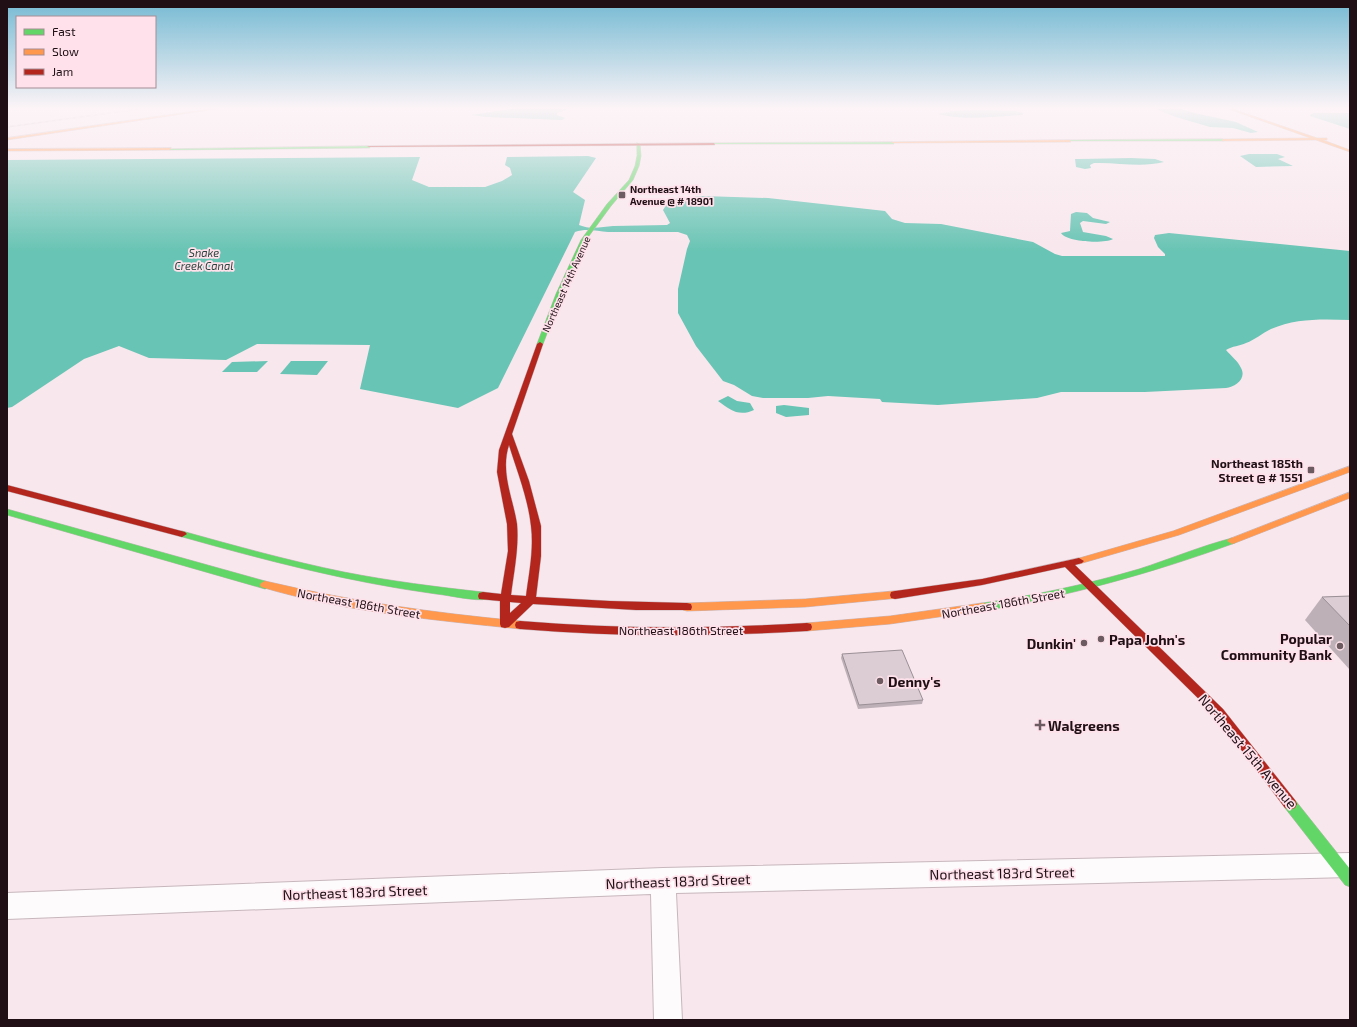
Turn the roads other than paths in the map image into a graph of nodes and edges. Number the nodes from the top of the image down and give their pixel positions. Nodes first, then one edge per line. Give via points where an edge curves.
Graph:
1 (639, 155) edge
2 (509, 435) junction
3 (1350, 469) edge
4 (10, 491) edge
5 (30, 494) junction
6 (1350, 495) edge
7 (1259, 502) junction
8 (11, 506) edge
9 (1288, 519) junction
10 (1068, 564) junction
11 (1090, 586) junction
12 (505, 598) junction
13 (530, 601) junction
14 (806, 602) junction
15 (505, 624) junction
16 (813, 627) junction
17 (1347, 870) edge
18 (663, 881) junction
19 (7, 906) edge
20 (668, 1020) edge

1 - 2 main road, Northeast 14th Avenue via 631,180 608,205 584,240 559,294
2 - 12 main road, Northeast 14th Avenue via 503,450 501,472 512,524 513,551
2 - 13 main road via 525,481 536,526 536,556
3 - 7 main road, Northeast 186th Street
4 - 5 main road, Northeast 186th Street
5 - 8 main road
5 - 12 main road, Northeast 186th Street via 301,566 395,584
6 - 9 main road, Northeast 186th Street
7 - 9 main road
7 - 10 main road, Northeast 186th Street via 1160,538
8 - 15 main road, Northeast 186th Street via 242,578 307,594 408,613
9 - 11 main road, Northeast 186th Street via 1180,559
10 - 11 main road, Northeast 15th Avenue
10 - 14 main road, Northeast 186th Street via 939,588
11 - 16 main road, Northeast 186th Street via 1022,601 934,615
11 - 17 main road, Northeast 15th Avenue via 1219,712
12 - 13 main road, Northeast 186th Street
12 - 15 main road, Northeast 14th Avenue
13 - 14 main road, Northeast 186th Street via 664,606
13 - 15 main road
14 - 16 main road
15 - 16 main road, Northeast 186th Street via 639,631
17 - 18 street, Northeast 183rd Street
18 - 19 street, Northeast 183rd Street
18 - 20 street

